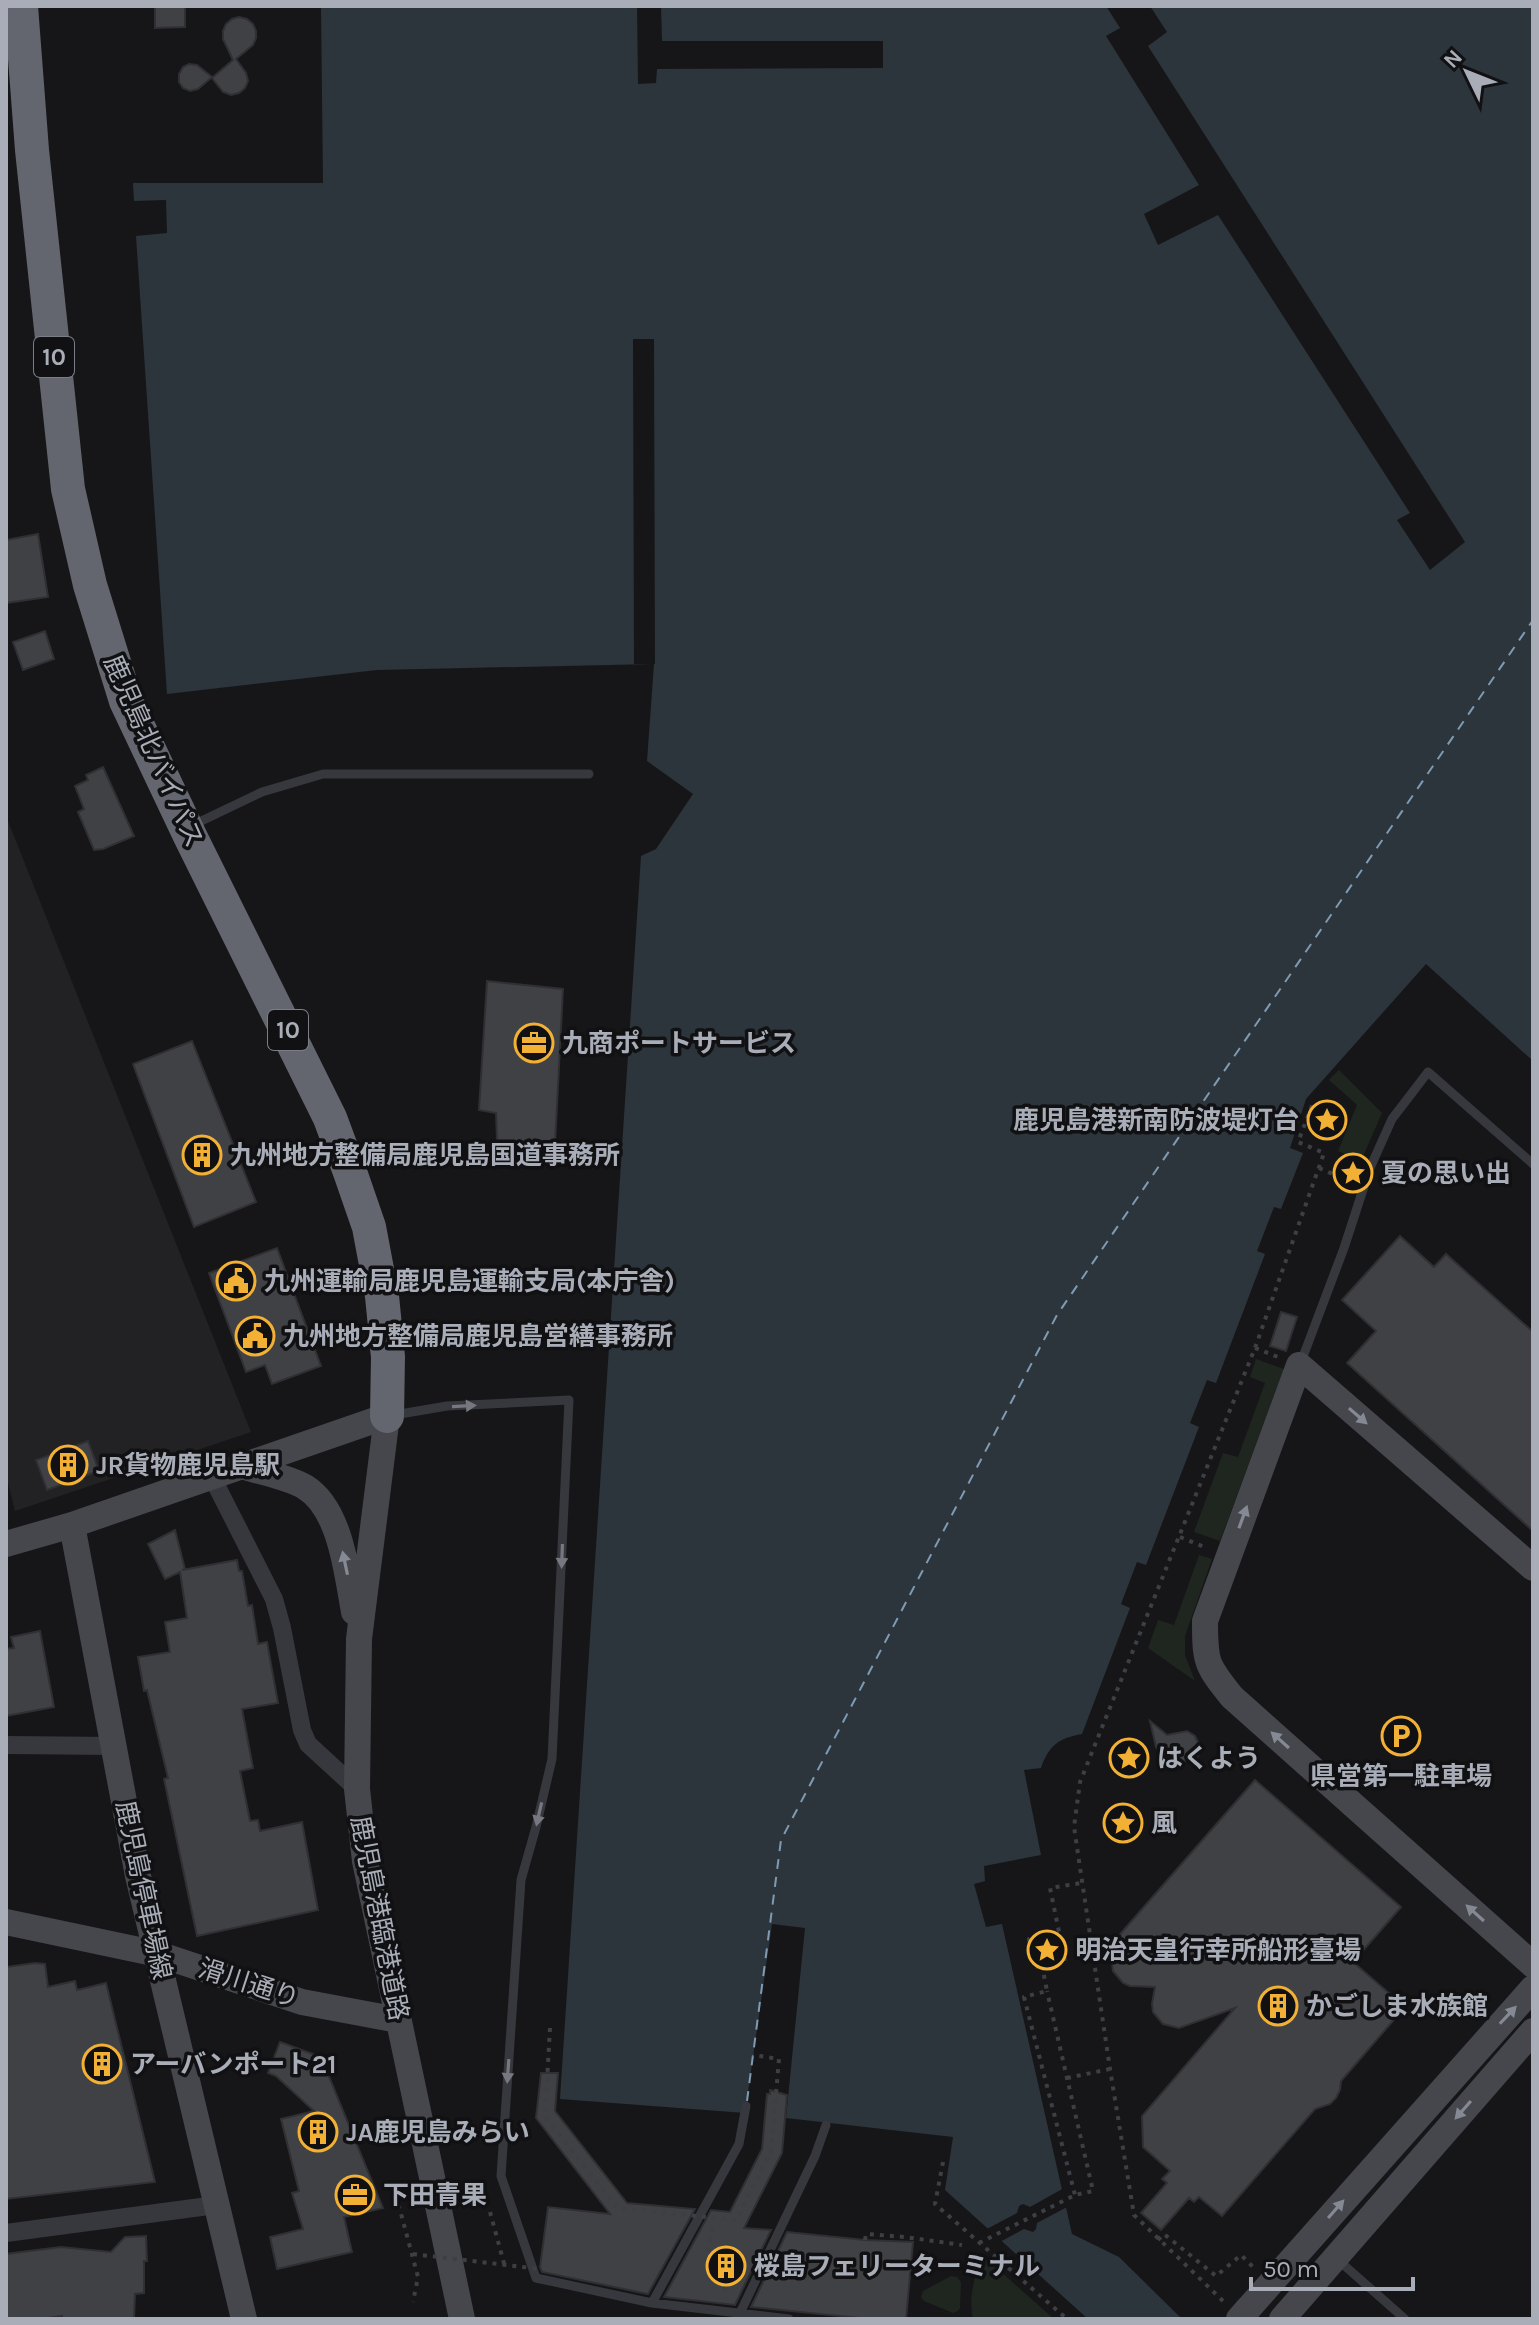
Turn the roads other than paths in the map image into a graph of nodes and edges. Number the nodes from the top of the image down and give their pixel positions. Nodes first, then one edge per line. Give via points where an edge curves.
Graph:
1 (21, 6) edge
2 (589, 774) dead end
3 (186, 828) junction
4 (1533, 1164) edge
5 (1299, 1365) junction
6 (387, 1416) junction
7 (245, 1467) junction
8 (212, 1477) junction
9 (72, 1525) junction
10 (6, 1544) edge
11 (1533, 1568) edge
12 (359, 1639) junction
13 (6, 1745) edge
14 (115, 1746) junction
15 (357, 1789) junction
16 (6, 1922) edge
17 (158, 1954) junction
18 (1533, 1965) edge
19 (1533, 1988) edge
20 (398, 2020) junction
21 (1533, 2031) edge
22 (746, 2106) dead end
23 (826, 2125) dead end
24 (216, 2205) junction
25 (6, 2233) edge
26 (1334, 2257) junction
27 (652, 2303) junction
28 (740, 2313) junction
29 (1239, 2313) edge
30 (244, 2319) edge
31 (462, 2319) edge
32 (789, 2319) edge
33 (1282, 2319) edge
34 (1405, 2319) edge

1 - 3 highway, 鹿児島北バイパス / 10 via 68,489 121,687
2 - 3 lane via 323,774 262,792
3 - 6 highway, 鹿児島北バイパス / 10 via 330,1118 355,1186 382,1296
4 - 5 lane via 1428,1072 1392,1119 1370,1168
5 -> 11 street
18 -> 5 street via 1242,1707 1211,1672 1205,1621
6 - 7 street
6 - 12 street, 鹿児島港臨港道路
6 -> 27 lane via 447,1406 569,1400 552,1759 521,1880 501,2176 536,2278
7 - 8 street
12 -> 7 street via 343,1552 319,1497 302,1485
8 - 9 street
8 - 15 street via 274,1599 308,1744
9 - 10 street
9 - 14 street, 鹿児島停車場線
12 - 15 street, 鹿児島港臨港道路
13 - 14 street
14 - 17 street, 鹿児島停車場線
15 - 20 street, 鹿児島港臨港道路 via 365,1861
16 - 17 street, 滑川通り
17 - 20 street, 滑川通り via 302,2002
17 - 24 street, 鹿児島停車場線
29 -> 19 street
20 - 31 street, 鹿児島港臨港道路
21 -> 26 street
22 - 27 lane via 739,2144
23 - 28 lane
24 - 25 street
24 - 30 street, 鹿児島停車場線
26 - 33 street
26 - 34 lane
27 - 28 lane
28 - 32 lane

